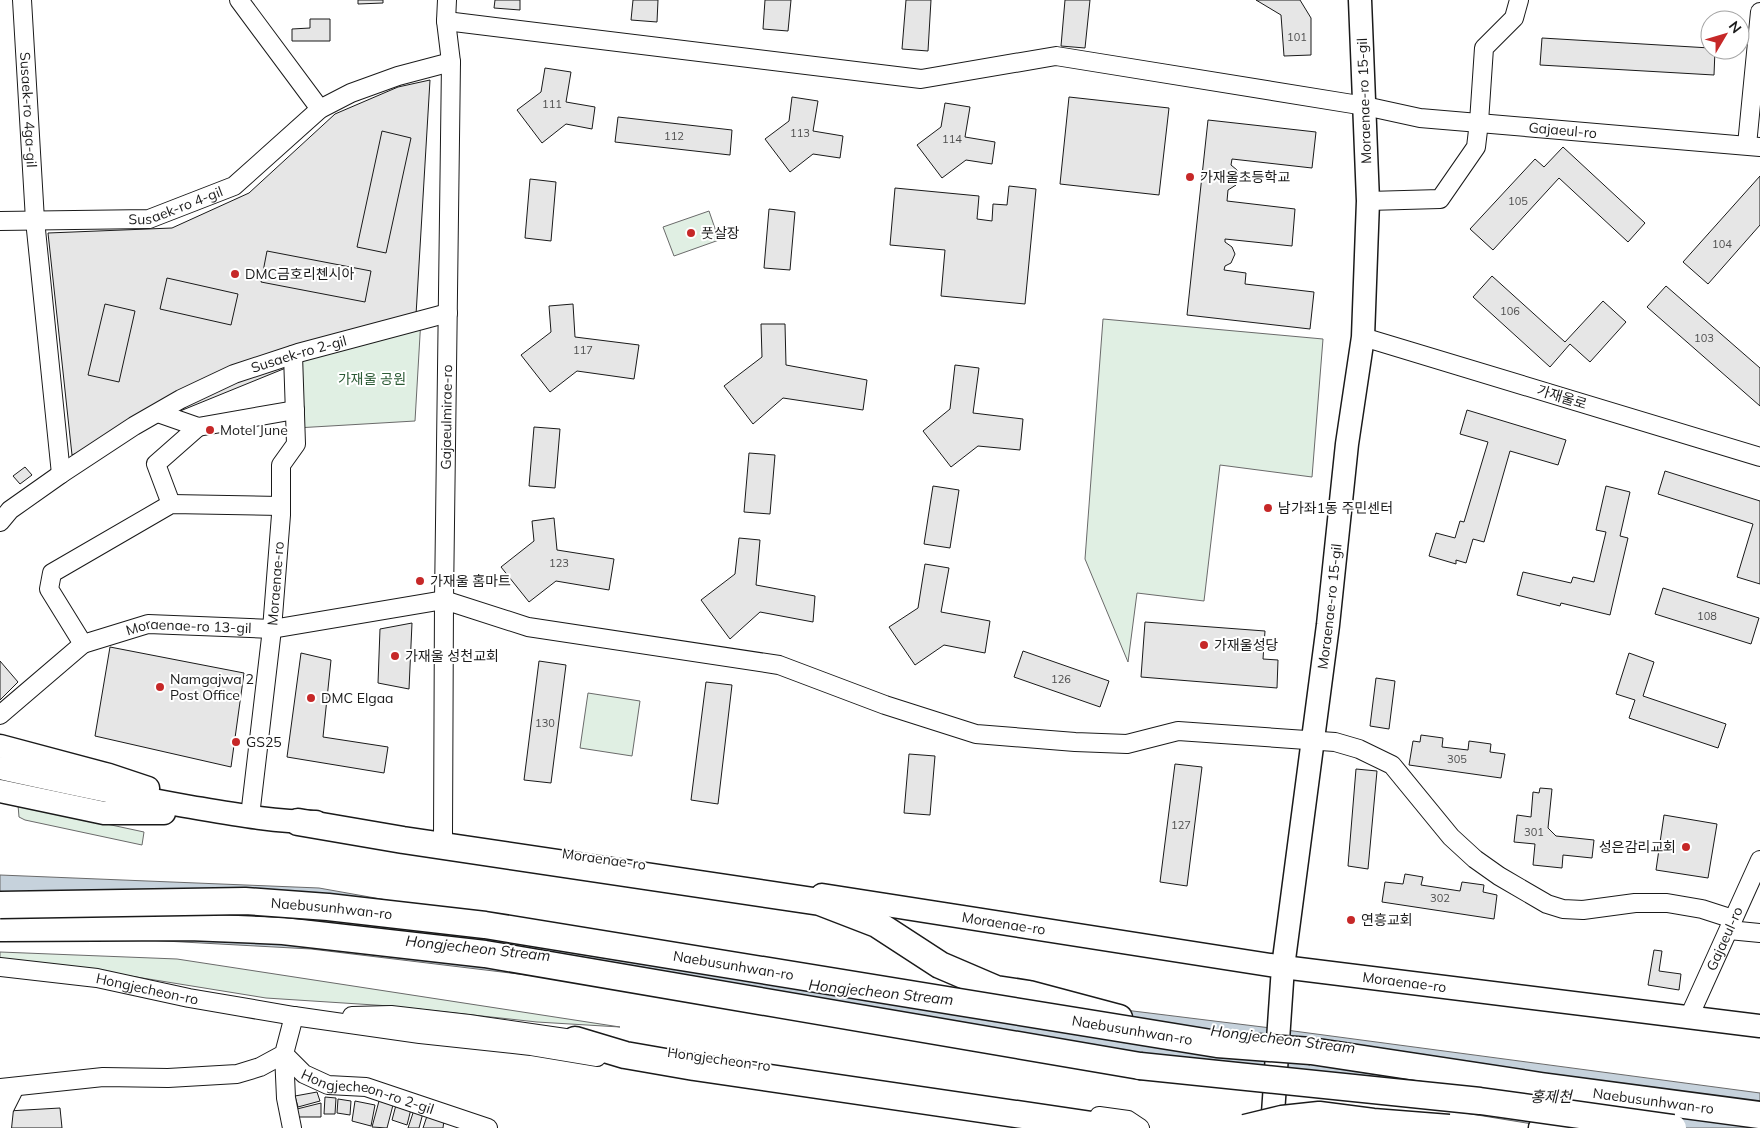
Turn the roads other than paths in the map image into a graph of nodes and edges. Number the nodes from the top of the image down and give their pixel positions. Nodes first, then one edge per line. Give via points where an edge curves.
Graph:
1 (22, 0) edge
2 (240, 0) edge
3 (447, 0) edge
4 (1360, 0) edge
5 (1518, 0) edge
6 (1760, 12) edge
7 (446, 21) junction
8 (451, 62) junction
9 (1365, 106) junction
10 (320, 109) junction
11 (1479, 122) junction
12 (1754, 146) edge
13 (1368, 201) junction
14 (35, 220) junction
15 (0, 221) edge
16 (448, 313) junction
17 (1363, 336) junction
18 (293, 355) junction
19 (295, 410) junction
20 (158, 412) junction
21 (198, 427) junction
22 (1760, 457) edge
23 (61, 474) junction
24 (171, 504) junction
25 (280, 506) junction
26 (0, 522) edge
27 (444, 600) junction
28 (272, 629) junction
29 (84, 644) junction
30 (0, 715) edge
31 (1313, 741) junction
32 (0, 746) edge
33 (0, 768) edge
34 (0, 791) edge
35 (240, 815) junction
36 (298, 822) junction
37 (443, 836) junction
38 (1759, 863) edge
39 (0, 905) edge
40 (1731, 924) junction
41 (0, 928) edge
42 (1760, 933) edge
43 (0, 967) edge
44 (1284, 967) junction
45 (294, 1016) junction
46 (1689, 1017) junction
47 (1760, 1026) edge
48 (575, 1040) junction
49 (1217, 1044) junction
50 (284, 1054) junction
51 (7, 1087) edge
52 (1760, 1115) edge
53 (1588, 1116) junction
54 (2, 1128) edge
55 (292, 1128) edge
56 (488, 1128) edge
57 (1055, 1128) edge
58 (1112, 1128) edge
59 (1140, 1128) edge
60 (1246, 1128) edge
61 (1272, 1128) edge
62 (1449, 1128) edge
63 (1542, 1128) edge
64 (1673, 1128) edge

1 - 14 street, Susaek-ro 4ga-gil
2 - 10 street
3 - 7 street, Gajaeulmirae-ro
4 - 9 main road, Moraenae-ro 15-gil
5 - 11 street via 1514,18 1484,48
6 - 12 street
7 - 8 street, Gajaeulmirae-ro
7 - 9 street, Gajaeul-ro via 921,79 1056,56
8 - 10 street, Susaek-ro 4-gil via 351,92
8 - 16 street, Gajaeulmirae-ro
9 - 11 street, Gajaeul-ro via 1420,118
9 - 13 main road, Moraenae-ro 15-gil
10 - 14 street, Susaek-ro 4-gil via 234,186 158,216 149,219
11 - 12 street, Gajaeul-ro
11 - 13 street via 1476,146 1440,199
13 - 17 main road, Moraenae-ro 15-gil
14 - 15 street, Susaek-ro 4-gil
14 - 23 street
16 - 18 street, Susaek-ro 2-gil
16 - 27 street, Gajaeulmirae-ro
17 - 22 street, 가재울로
17 - 31 main road, Moraenae-ro 15-gil via 1347,444
18 - 19 street, Moraenae-ro
18 - 20 street, Susaek-ro 2-gil via 234,374
19 - 21 street
19 - 25 street, Moraenae-ro via 296,444 281,465
20 - 21 street
20 - 23 street, Susaek-ro 2-gil
21 - 24 street via 156,464
23 - 26 street, Susaek-ro 2-gil via 10,510
24 - 25 street
24 - 29 street via 52,573 49,589
25 - 28 street, Moraenae-ro
27 - 28 street, Moraenae-ro 13-gil
27 - 31 street via 528,627 779,665 885,705 976,734 1127,744 1178,731
27 - 37 street, Gajaeulmirae-ro
28 - 29 street, Moraenae-ro 13-gil via 148,624
28 - 35 street, Moraenae-ro
29 - 30 street, Moraenae-ro 13-gil
31 - 40 street via 1335,742 1392,764 1452,837 1475,859 1548,904 1583,910 1635,903 1667,903 1702,909
31 - 44 main road, Moraenae-ro 15-gil
32 - 35 main road
33 - 35 main road, Moraenae-ro via 108,792
34 - 35 main road via 104,813
35 - 36 main road, Moraenae-ro
36 - 37 main road, Moraenae-ro via 364,820
36 - 49 highway, bridge via 820,902 877,924 940,964 996,989 1029,994
37 - 44 main road, Moraenae-ro via 756,881 834,898
38 - 40 street, Gajaeul-ro
39 - 49 highway, Naebusunhwan-ro, bridge via 245,901 338,908 485,925
40 - 42 street
40 - 46 street, Gajaeul-ro
41 - 53 highway, Naebusunhwan-ro, bridge via 189,927 283,931 485,954 1140,1066 1480,1101
43 - 45 street, Hongjecheon-ro via 98,978
44 - 46 main road, Moraenae-ro
44 - 61 main road, Moraenae-ro 15-gil, bridge
45 - 48 street, Hongjecheon-ro via 391,1015
45 - 50 street
45 - 57 street, Hongjecheon-ro via 531,1046
46 - 47 main road, Moraenae-ro
48 - 58 highway via 625,1055
48 - 59 street, Hongjecheon-ro via 1128,1120
49 - 52 highway, Naebusunhwan-ro, bridge via 1311,1051
50 - 51 street via 260,1068 237,1074 103,1077
50 - 55 street via 286,1098
50 - 56 street, Hongjecheon-ro 2-gil via 304,1074 328,1085 366,1087
51 - 54 street
53 - 63 highway
53 - 64 highway, Naebusunhwan-ro, bridge
60 - 62 highway, bridge via 1282,1119 1319,1115

